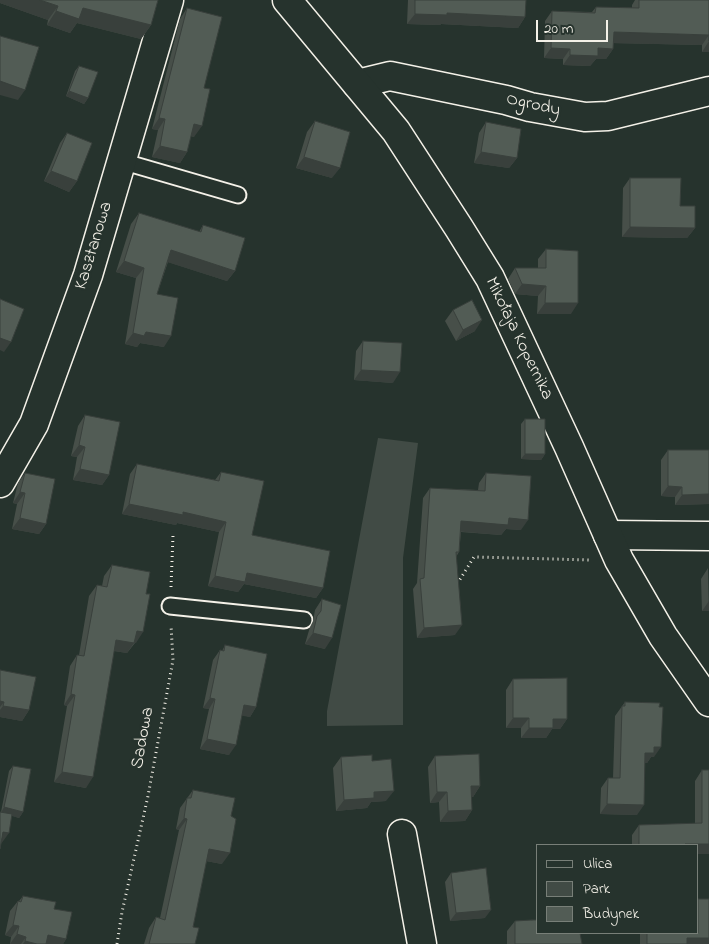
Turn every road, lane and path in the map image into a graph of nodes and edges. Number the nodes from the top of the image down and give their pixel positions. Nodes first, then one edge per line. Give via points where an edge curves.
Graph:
1 (169, 0) edge
2 (288, 0) edge
3 (358, 84) junction
4 (709, 91) edge
5 (121, 161) junction
6 (238, 195) dead end
7 (0, 483) edge
8 (173, 535) dead end
9 (608, 535) junction
10 (709, 536) edge
11 (619, 560) junction
12 (450, 579) edge
13 (170, 606) junction
14 (304, 620) dead end
15 (709, 702) edge
16 (402, 834) dead end
17 (117, 944) edge
18 (422, 944) edge

1 - 5 street, Kasztanowa
2 - 3 street, Mikołaja Kopernika
3 - 4 street, Ogrody via 390,76 585,117 608,116
3 - 9 street, Mikołaja Kopernika via 396,131 490,278
5 - 6 lane
5 - 7 street, Kasztanowa via 88,275 34,424
8 - 13 path, Sadowa
9 - 10 street
9 - 11 street, Mikołaja Kopernika
11 - 12 path via 474,558 459,580
11 - 15 street, Mikołaja Kopernika via 663,636
13 - 14 lane
13 - 17 path, Sadowa via 172,660
16 - 18 street

